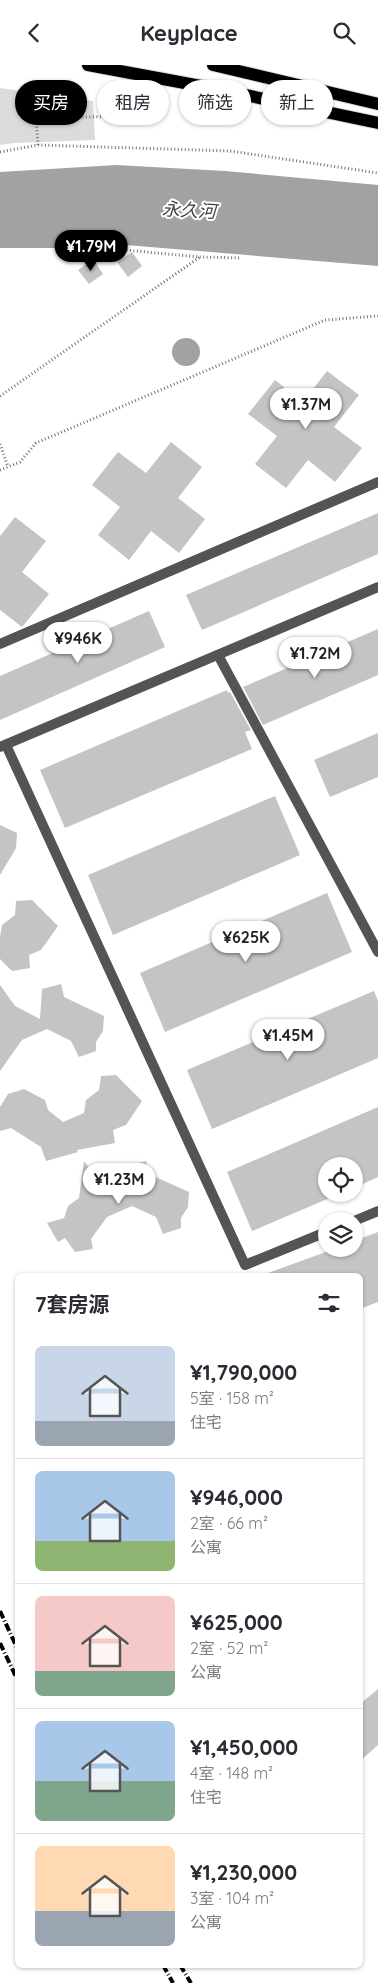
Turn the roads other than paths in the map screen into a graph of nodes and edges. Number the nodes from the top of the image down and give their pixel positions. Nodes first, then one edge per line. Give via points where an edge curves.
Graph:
1 (88, 65) edge
2 (213, 65) edge
3 (378, 104) edge
4 (378, 123) edge
5 (378, 483) edge
6 (378, 587) edge
7 (0, 644) edge
8 (218, 655) junction
9 (3, 746) edge
10 (378, 952) edge
11 (378, 1211) edge
12 (363, 1217) edge
13 (318, 1235) edge

1 - 4 main road
2 - 3 main road
5 - 7 lane
6 - 8 lane
8 - 9 lane
8 - 10 lane
9 - 13 lane via 245,1265
11 - 12 lane

